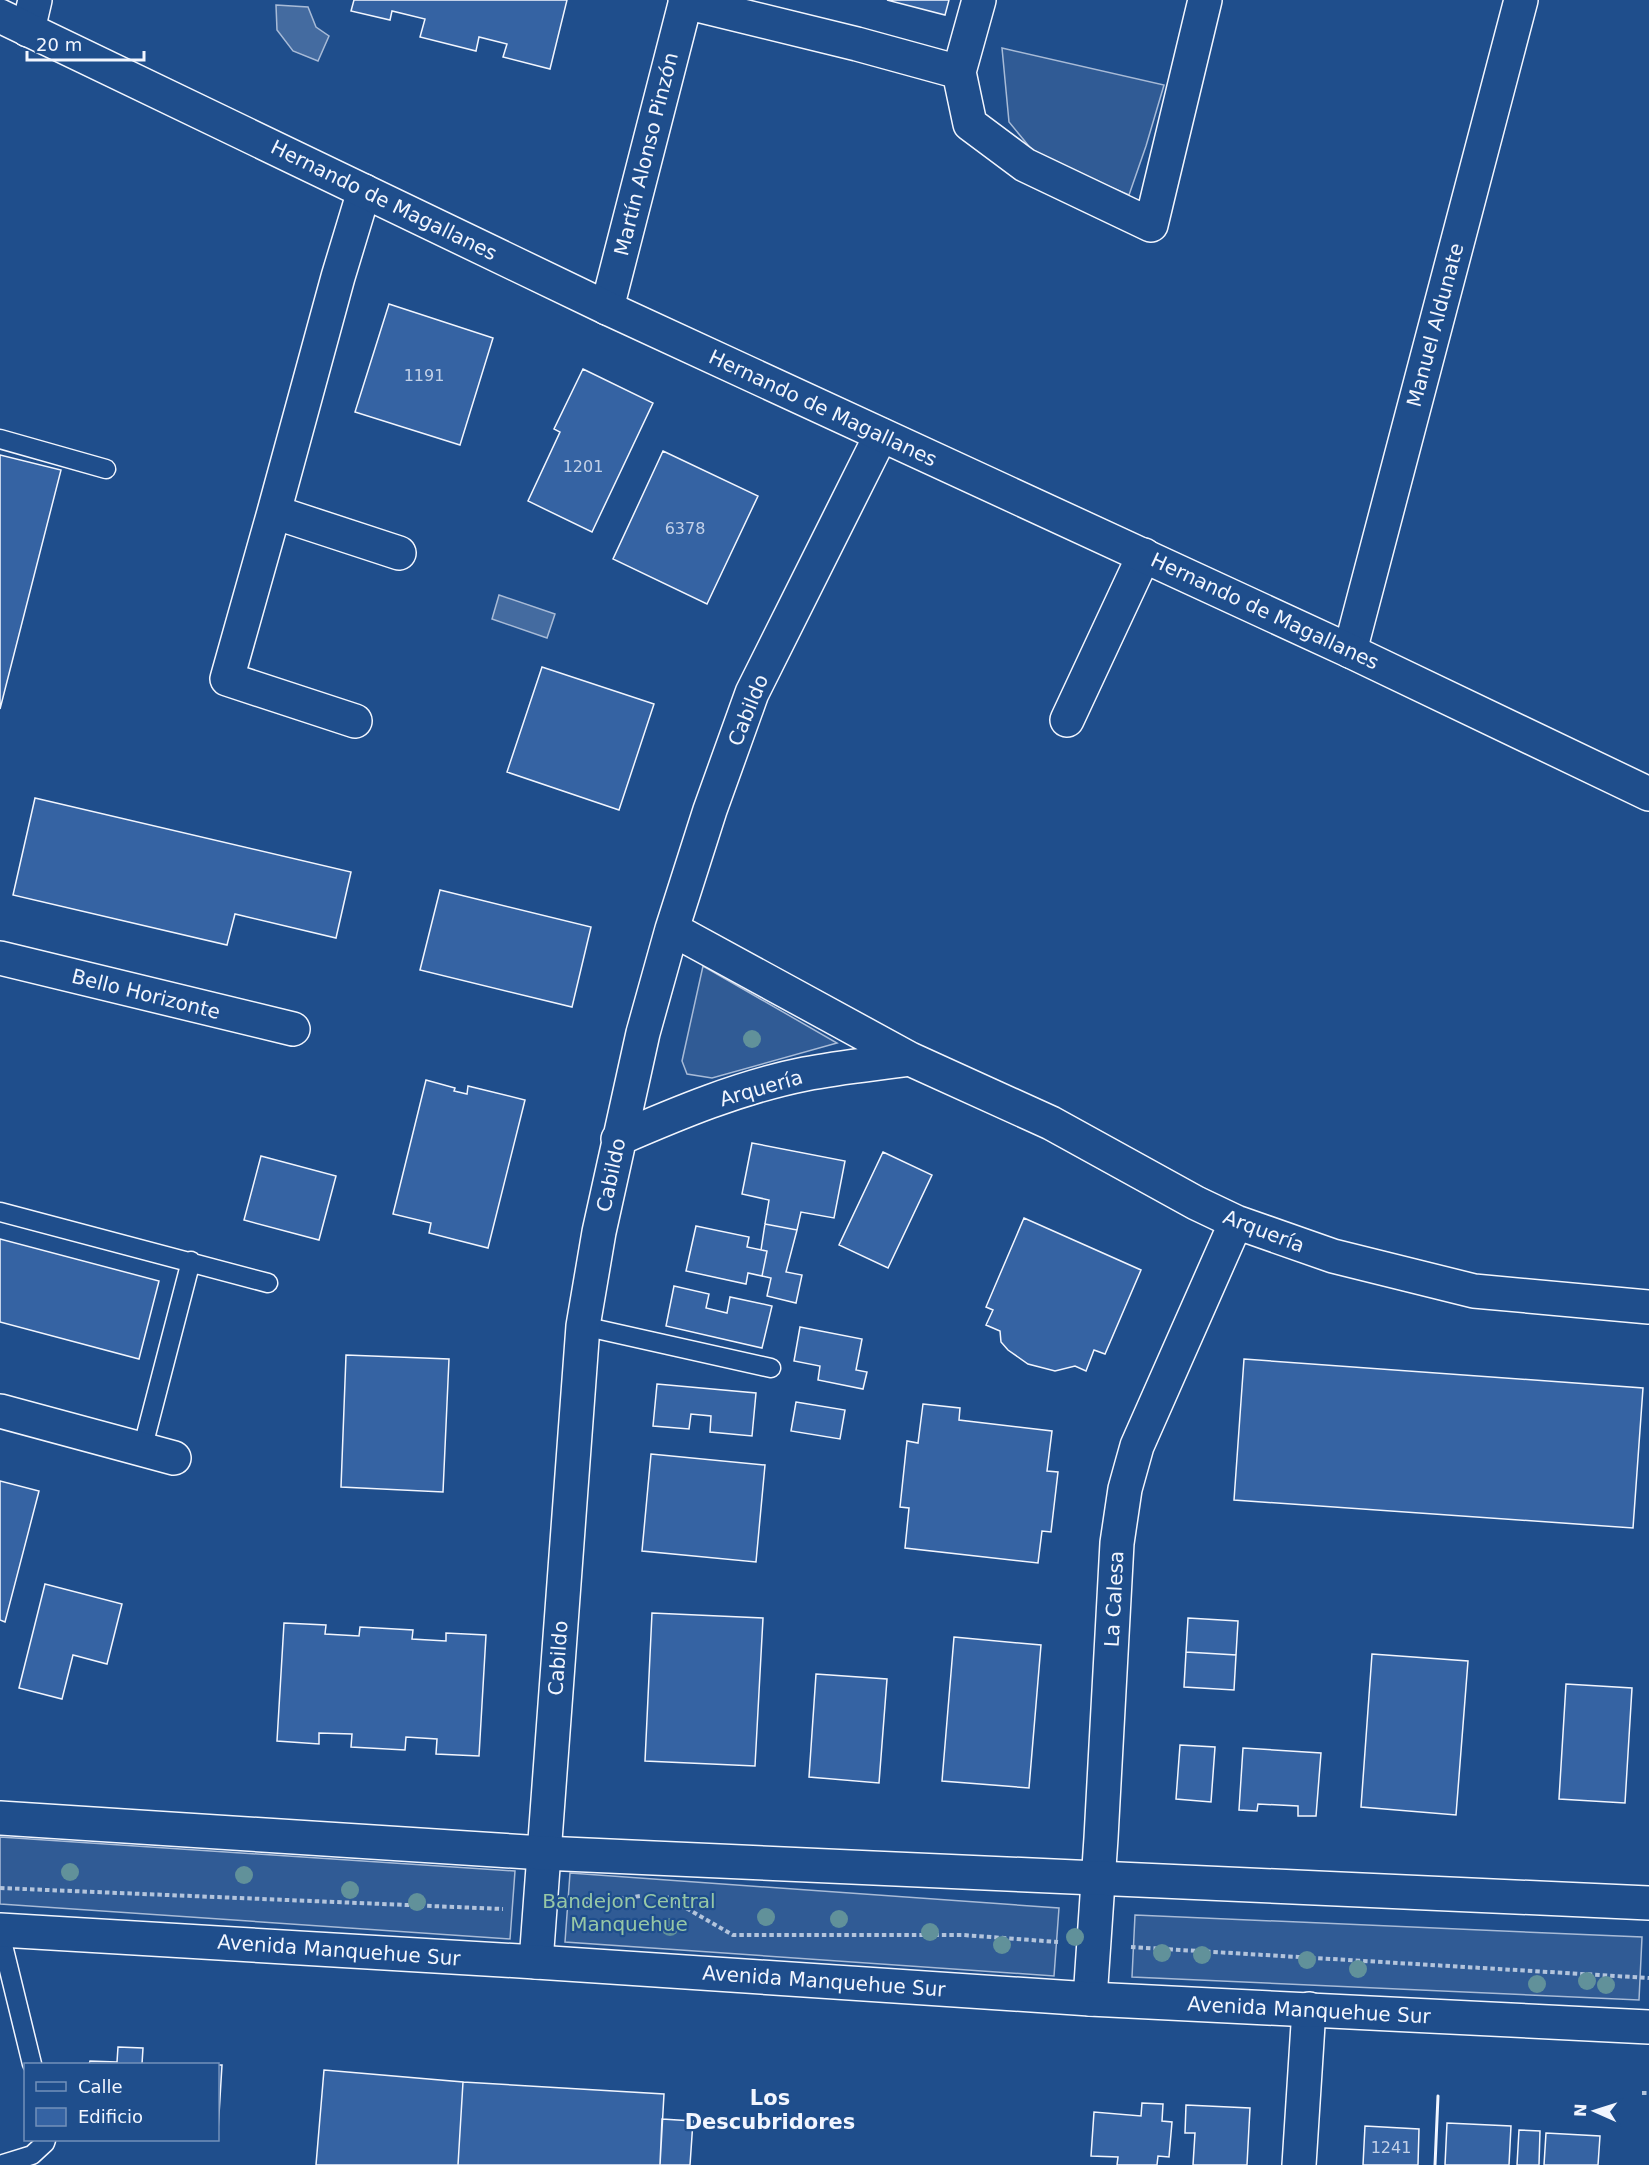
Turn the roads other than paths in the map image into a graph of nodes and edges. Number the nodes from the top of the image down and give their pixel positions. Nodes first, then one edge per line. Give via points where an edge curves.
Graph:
1 (979, 0) edge
2 (1204, 0) edge
3 (1521, 0) edge
4 (686, 1) edge
5 (21, 15) edge
6 (959, 72) junction
7 (364, 191) junction
8 (607, 308) junction
9 (881, 435) junction
10 (0, 439) edge
11 (106, 469) dead end
12 (274, 512) junction
13 (399, 553) dead end
14 (1144, 555) junction
15 (1350, 651) junction
16 (1066, 720) dead end
17 (355, 721) dead end
18 (1649, 794) edge
19 (672, 929) junction
20 (0, 958) edge
21 (293, 1029) dead end
22 (910, 1059) junction
23 (618, 1139) junction
24 (0, 1212) edge
25 (1236, 1222) junction
26 (190, 1261) junction
27 (268, 1283) dead end
28 (1649, 1307) edge
29 (583, 1326) junction
30 (771, 1368) dead end
31 (0, 1411) edge
32 (142, 1450) junction
33 (174, 1458) dead end
34 (0, 1818) edge
35 (543, 1853) junction
36 (1098, 1878) junction
37 (1649, 1903) edge
38 (0, 1931) edge
39 (536, 1962) junction
40 (1090, 1999) junction
41 (1308, 2009) junction
42 (1649, 2027) edge
43 (32, 2063) edge
44 (45, 2141) edge
45 (0, 2165) edge
46 (1299, 2165) edge

1 - 6 street
2 - 6 street via 1151,225 1025,165 970,124
3 - 15 street, Manuel Aldunate
4 - 6 street
4 - 8 street, Martín Alonso Pinzón
5 - 7 street, Hernando de Magallanes
7 - 8 street, Hernando de Magallanes
7 - 12 street
8 - 9 street, Hernando de Magallanes
9 - 14 street, Hernando de Magallanes
9 - 19 street, Cabildo via 752,693
10 - 11 lane
12 - 13 street
12 - 17 street via 227,679
14 - 15 street, Hernando de Magallanes
14 - 16 street
15 - 18 street, Hernando de Magallanes
19 - 22 street, Arquería
19 - 23 street, Cabildo
20 - 21 street, Bello Horizonte
22 - 23 street, Arquería via 804,1074 738,1092
22 - 25 street, Arquería via 1051,1123
23 - 29 street, Cabildo
24 - 26 lane
25 - 28 street, Arquería via 1333,1256 1474,1291
25 - 36 street, La Calesa via 1137,1446 1125,1489 1117,1543
26 - 27 lane
26 - 32 lane
29 - 30 lane
29 - 35 street, Cabildo
31 - 32 street
32 - 33 street
34 - 35 street
35 - 36 street
35 - 39 street, Cabildo
36 - 37 street
36 - 40 street, La Calesa
38 - 39 street, Avenida Manquehue Sur
38 - 43 lane
39 - 40 street, Avenida Manquehue Sur
40 - 41 street, Avenida Manquehue Sur
41 - 42 street, Avenida Manquehue Sur
41 - 46 street
44 - 45 lane via 32,2155

